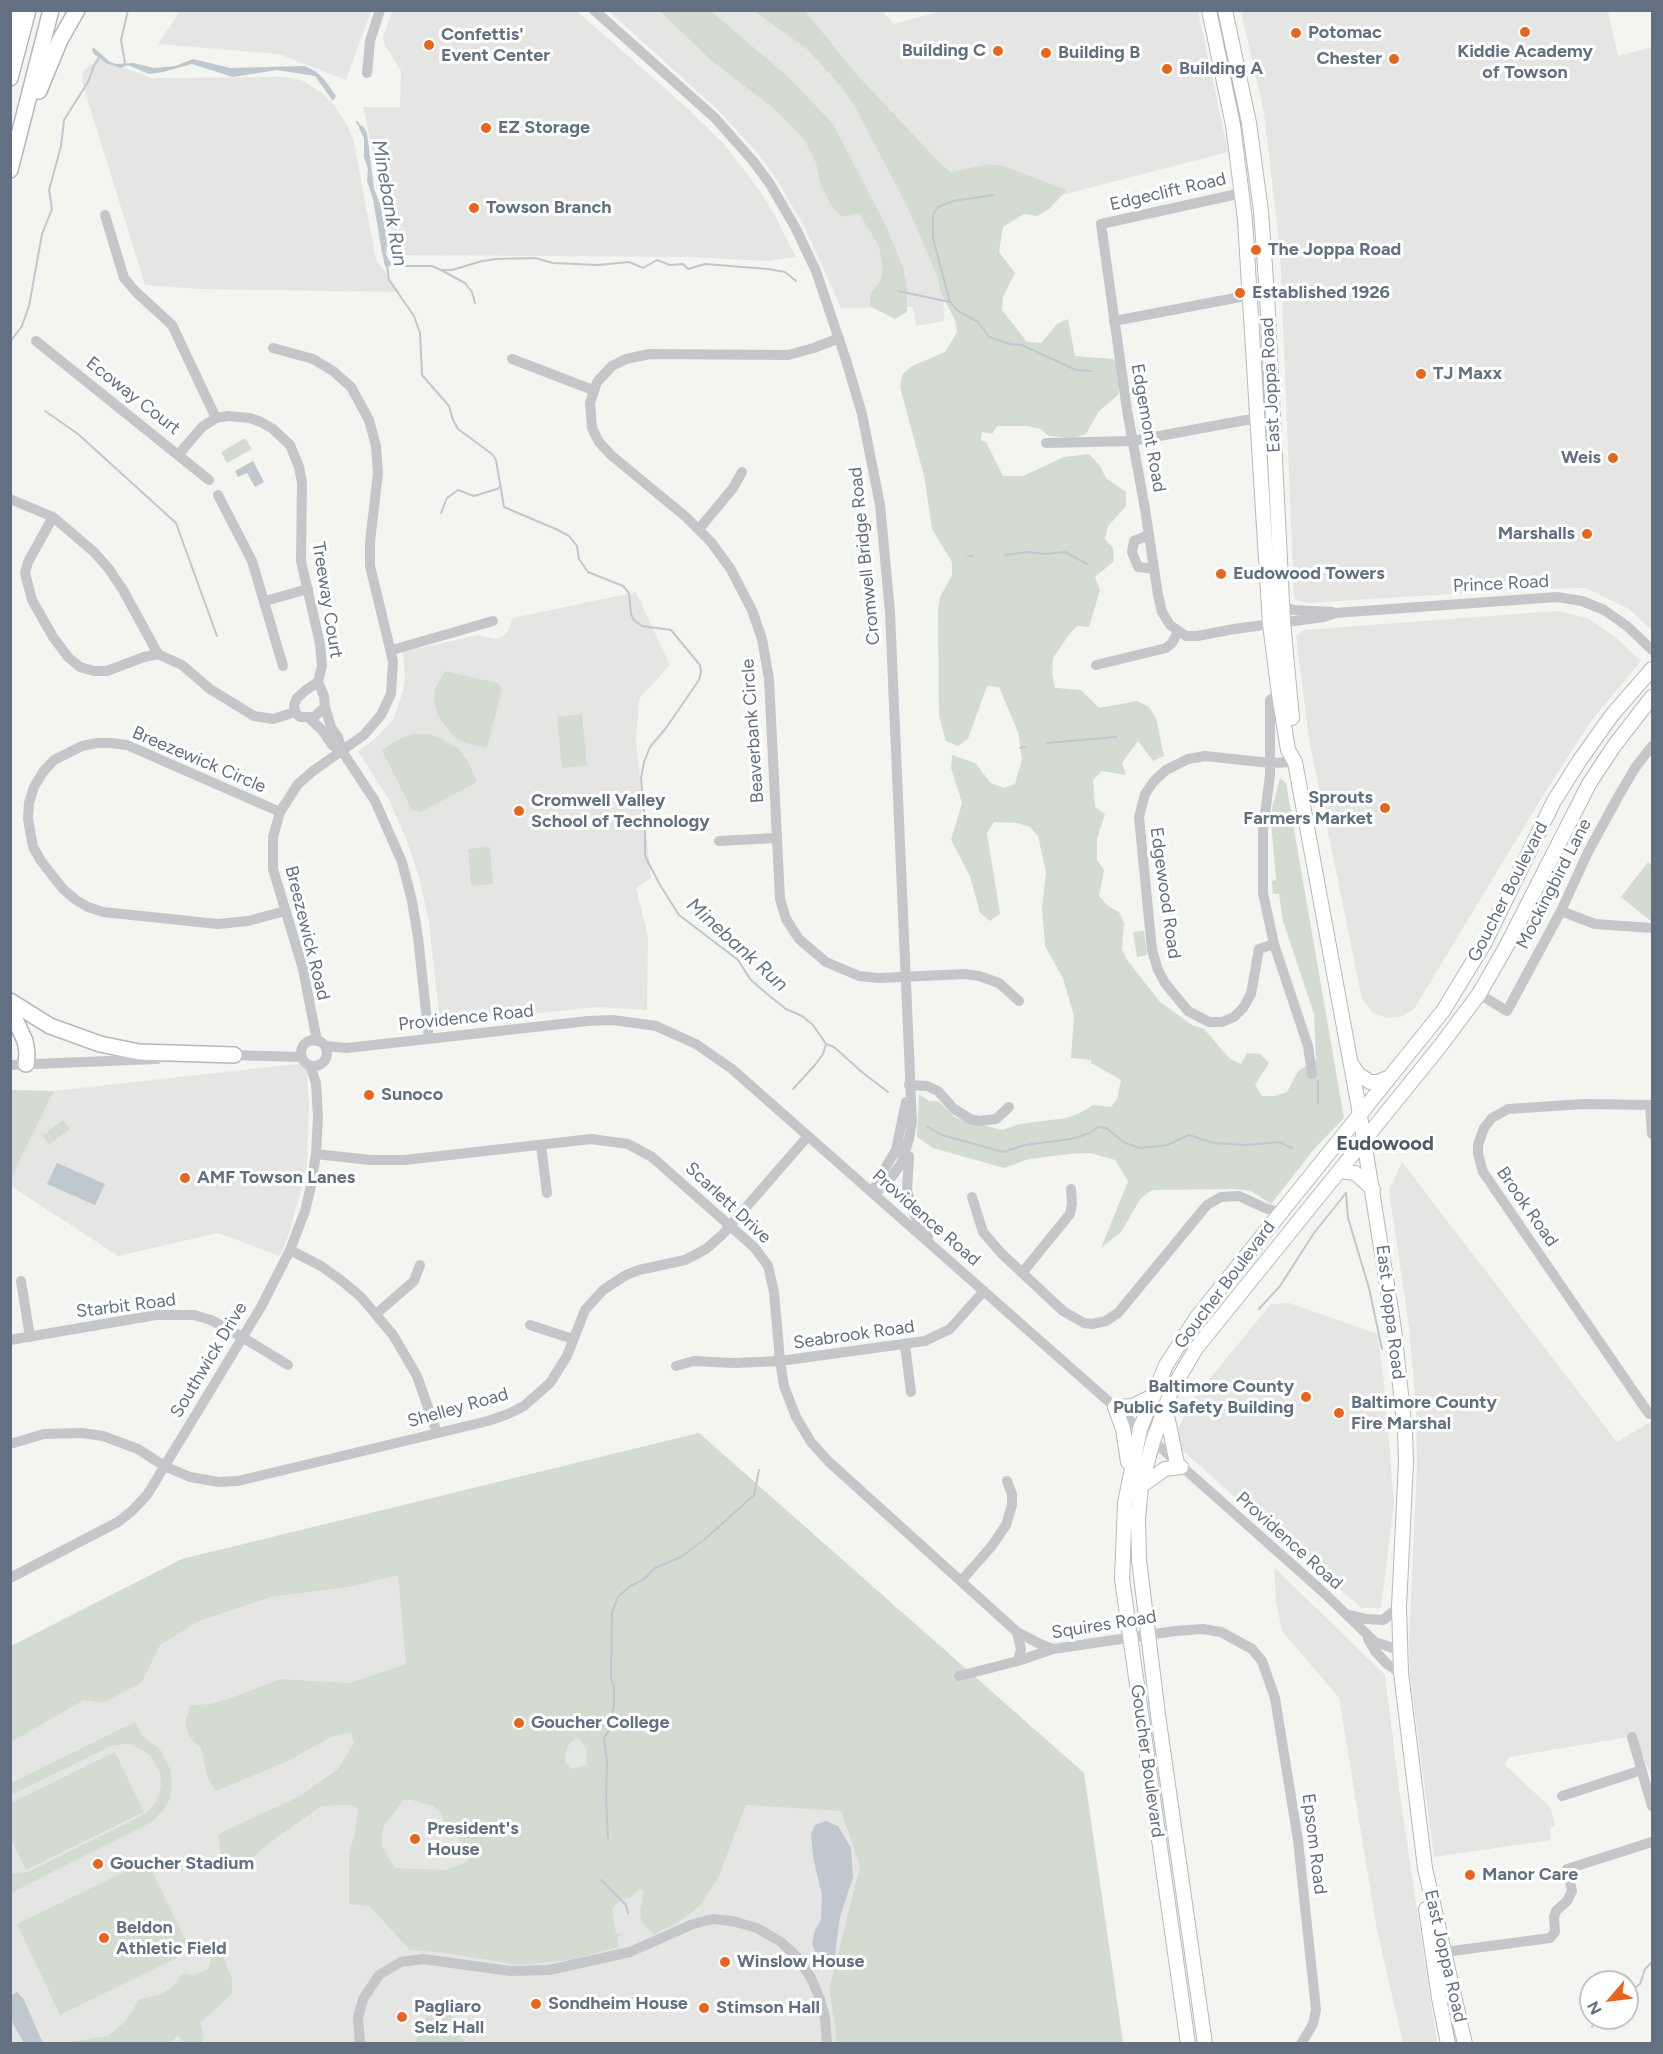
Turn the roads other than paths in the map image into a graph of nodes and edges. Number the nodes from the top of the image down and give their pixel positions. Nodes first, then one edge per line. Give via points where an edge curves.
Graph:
1 (16, 10) edge
2 (28, 10) edge
3 (51, 10) edge
4 (78, 10) edge
5 (380, 10) edge
6 (594, 10) edge
7 (1209, 10) edge
8 (1226, 10) edge
9 (10, 58) edge
10 (368, 73) dead end
11 (10, 78) edge
12 (1249, 123) junction
13 (1233, 125) junction
14 (16, 150) junction
15 (10, 170) edge
16 (1242, 193) junction
17 (105, 215) dead end
18 (1101, 224) joint
19 (1251, 296) junction
20 (1114, 321) junction
21 (839, 338) junction
22 (36, 341) dead end
23 (273, 348) dead end
24 (512, 359) dead end
25 (593, 390) junction
26 (216, 418) junction
27 (1273, 419) junction
28 (1258, 420) junction
29 (1132, 441) junction
30 (1046, 443) dead end
31 (179, 454) junction
32 (742, 472) dead end
33 (209, 480) dead end
34 (218, 495) dead end
35 (10, 499) edge
36 (53, 517) junction
37 (699, 529) junction
38 (1149, 535) junction
39 (1154, 569) junction
40 (308, 589) junction
41 (265, 601) junction
42 (1282, 606) junction
43 (1335, 613) junction
44 (492, 621) dead end
45 (1276, 623) junction
46 (1178, 632) junction
47 (392, 650) junction
48 (1653, 650) edge
49 (158, 654) junction
50 (1096, 665) dead end
51 (283, 666) dead end
52 (1653, 669) edge
53 (318, 682) junction
54 (1279, 694) junction
55 (1653, 697) edge
56 (325, 708) junction
57 (295, 712) junction
58 (309, 718) junction
59 (1653, 746) edge
60 (342, 751) junction
61 (1295, 762) junction
62 (1270, 763) junction
63 (280, 812) junction
64 (776, 838) junction
65 (719, 841) dead end
66 (285, 911) junction
67 (1561, 911) junction
68 (1653, 928) edge
69 (1274, 944) junction
70 (905, 977) junction
71 (1479, 994) junction
72 (10, 1001) edge
73 (1019, 1001) dead end
74 (10, 1008) edge
75 (429, 1039) junction
76 (314, 1052) junction
77 (234, 1055) junction
78 (1350, 1062) junction
79 (18, 1065) edge
80 (1312, 1074) dead end
81 (1392, 1076) junction
82 (909, 1085) junction
83 (1651, 1105) edge
84 (1009, 1107) dead end
85 (1360, 1116) junction
86 (1653, 1134) edge
87 (808, 1136) junction
88 (909, 1139) junction
89 (1365, 1142) junction
90 (541, 1145) junction
91 (316, 1154) junction
92 (1340, 1171) junction
93 (1071, 1189) dead end
94 (1373, 1189) junction
95 (547, 1193) dead end
96 (873, 1193) junction
97 (972, 1197) dead end
98 (1250, 1201) junction
99 (1281, 1213) junction
100 (731, 1226) junction
101 (1270, 1227) junction
102 (934, 1247) junction
103 (290, 1251) junction
104 (420, 1265) dead end
105 (1022, 1273) junction
106 (21, 1281) dead end
107 (984, 1291) junction
108 (376, 1314) junction
109 (530, 1325) dead end
110 (30, 1337) junction
111 (242, 1337) junction
112 (573, 1339) junction
113 (10, 1340) edge
114 (905, 1346) junction
115 (780, 1361) junction
116 (288, 1365) dead end
117 (676, 1366) dead end
118 (911, 1392) dead end
119 (1153, 1396) junction
120 (1166, 1406) junction
121 (1115, 1407) junction
122 (1651, 1413) edge
123 (1140, 1429) junction
124 (437, 1433) junction
125 (1153, 1441) junction
126 (10, 1444) edge
127 (1179, 1465) junction
128 (164, 1466) junction
129 (1129, 1476) junction
130 (1007, 1481) dead end
131 (1141, 1486) junction
132 (10, 1578) edge
133 (961, 1581) junction
134 (1400, 1606) junction
135 (1347, 1615) junction
136 (1363, 1631) junction
137 (1017, 1632) junction
138 (1147, 1635) junction
139 (1130, 1637) junction
140 (1053, 1649) junction
141 (1252, 1649) joint
142 (1400, 1650) junction
143 (1018, 1661) junction
144 (1401, 1674) junction
145 (959, 1676) dead end
146 (1632, 1737) dead end
147 (1642, 1770) junction
148 (1562, 1796) dead end
149 (1653, 1806) edge
150 (1653, 1842) edge
151 (1439, 1952) junction
152 (1308, 2041) edge
153 (360, 2043) edge
154 (827, 2043) edge
155 (1188, 2043) edge
156 (1205, 2043) edge
157 (1449, 2043) edge
158 (1464, 2043) edge

1 - 9 highway
2 - 11 highway
3 - 14 highway
4 - 14 highway via 60,40
5 - 10 street via 370,41
6 - 21 street, Cromwell Bridge Road via 715,118 753,161 807,252
7 - 13 main road, East Joppa Road
8 - 12 main road, East Joppa Road
12 - 13 main road
12 - 27 main road, East Joppa Road via 1264,251
13 - 16 main road, East Joppa Road
14 - 15 highway
16 - 18 street, Edgeclift Road
16 - 19 main road, East Joppa Road
17 - 26 street via 124,278 172,325
18 - 20 street, Edgemont Road
19 - 20 street
19 - 28 main road, East Joppa Road
20 - 29 street, Edgemont Road
21 - 25 street via 788,354 635,356 606,371
21 - 70 street, Cromwell Bridge Road via 867,434 884,543
22 - 31 street, Ecoway Court
23 - 47 street, Breezewick Road via 313,359 333,371 351,387 369,420 378,472 370,566
24 - 25 street
25 - 37 street, Beaverbank Circle via 590,419 599,442
26 - 31 street via 202,427
26 - 40 street, Treeway Court via 261,422 290,445 302,483 301,561
27 - 28 street
27 - 42 main road, East Joppa Road
28 - 29 street
28 - 45 main road, East Joppa Road
29 - 30 street
29 - 38 street, Edgemont Road
31 - 33 street, Ecoway Court
32 - 37 street
34 - 41 street via 244,542
35 - 36 street
36 - 49 street via 109,569
36 - 49 street via 25,573 32,600 68,657 80,667 107,671
37 - 64 street, Beaverbank Circle via 739,583 762,639 769,679
38 - 39 street, Edgemont Road
38 - 39 street via 1134,541 1132,552 1138,567
39 - 46 street, Edgemont Road via 1162,612
40 - 41 street
40 - 53 street, Treeway Court via 320,644 322,666
41 - 51 street
42 - 43 street, Prince Road
42 - 45 main road, East Joppa Road
43 - 45 street, Prince Road
43 - 48 street, Prince Road via 1571,598 1609,613
44 - 47 street
45 - 46 street, Prince Road via 1197,636
45 - 54 main road, East Joppa Road
45 - 61 main road, East Joppa Road via 1297,748
46 - 50 street via 1166,648
47 - 60 street, Breezewick Road via 393,681 387,705 372,727
49 - 57 street via 182,665 210,689 254,716 273,719
52 - 81 main road, Goucher Boulevard via 1612,715 1575,768 1549,811 1480,951 1443,1011
53 - 56 street
53 - 57 street via 297,698
54 - 61 main road, East Joppa Road via 1288,750
54 - 62 street, East Joppa Road via 1270,700
55 - 71 main road, Goucher Boulevard via 1589,784
56 - 58 street
56 - 60 street
57 - 58 street
58 - 60 street
59 - 67 street, Mockingbird Lane via 1617,797
60 - 63 street, Breezewick Road via 305,777
60 - 75 street via 375,801 402,862 418,937
61 - 62 street, Edgewood Road
61 - 78 main road, East Joppa Road
62 - 69 street, East Joppa Road via 1262,881
62 - 69 street, Edgewood Road via 1205,756 1179,763 1149,786 1138,825 1152,950 1165,983 1188,1011 1209,1022 1234,1017 1251,994 1259,949
63 - 66 street, Breezewick Road via 271,858
63 - 66 street, Breezewick Circle via 127,746 111,743 82,746 54,760 34,787 28,819 33,847 41,861 63,889 88,907 103,912 218,924
64 - 65 street
64 - 70 street, Beaverbank Circle via 782,908 807,948 848,973 869,978
66 - 76 street, Breezewick Road via 303,969
67 - 68 street via 1595,924
67 - 71 street, Mockingbird Lane via 1507,1011
69 - 80 street, East Joppa Road via 1308,1046
70 - 73 street, Beaverbank Circle via 979,976 999,983
70 - 82 street, Cromwell Bridge Road
71 - 89 main road, Goucher Boulevard
72 - 77 highway via 50,1026 100,1044 139,1052
74 - 79 highway via 27,1053
75 - 76 street, Providence Road
75 - 87 street, Providence Road via 588,1021 656,1026 683,1036 720,1059
76 - 77 street, Providence Road
76 - 91 street, Southwick Drive
77 - 79 street, Providence Road
78 - 81 main road via 1370,1082
78 - 85 main road, East Joppa Road
81 - 85 main road, Goucher Boulevard
82 - 84 street via 938,1091 953,1108 979,1121 996,1119
82 - 88 street, Cromwell Bridge Road
82 - 96 street, Cromwell Bridge Road via 901,1136
83 - 86 street
83 - 122 street, Brook Road via 1508,1109 1492,1118 1478,1145 1483,1172
85 - 89 main road, East Joppa Road
85 - 99 main road, Goucher Boulevard
87 - 96 street, Providence Road
87 - 100 street, Shelley Road
88 - 96 street, Cromwell Bridge Road via 894,1175
88 - 102 street via 907,1191 915,1216
89 - 92 main road, Goucher Boulevard
89 - 94 main road, East Joppa Road
90 - 91 street, Scarlett Drive via 405,1160
90 - 95 street
90 - 100 street, Scarlett Drive via 605,1140 640,1149
91 - 103 street, Southwick Drive via 305,1211
92 - 94 main road via 1355,1173
92 - 120 main road, Goucher Boulevard via 1197,1347
93 - 105 street via 1070,1214
94 - 134 main road, East Joppa Road via 1405,1432 1407,1488
96 - 102 street, Providence Road
97 - 105 street via 986,1236
98 - 99 street
98 - 101 street
98 - 105 street via 1230,1196 1207,1205 1118,1312 1099,1323 1084,1323 1069,1315
99 - 101 main road, Goucher Boulevard
100 - 112 street, Shelley Road via 696,1255 639,1269 614,1281 589,1305
100 - 115 street, Scarlett Drive via 768,1266
101 - 119 main road, Goucher Boulevard via 1197,1317 1166,1365
102 - 107 street, Providence Road
103 - 108 street via 342,1281
103 - 111 street, Southwick Drive
104 - 108 street via 414,1281
106 - 110 street
107 - 114 street, Seabrook Road via 942,1334
107 - 121 street, Providence Road
108 - 124 street via 406,1355 426,1397
109 - 112 street
110 - 111 street, Starbit Road via 175,1314 211,1320
110 - 113 street, Starbit Road
111 - 116 street, Starbit Road
111 - 128 street, Southwick Drive
112 - 124 street, Shelley Road via 550,1383 524,1406
114 - 115 street, Seabrook Road
114 - 118 street
115 - 117 street, Seabrook Road via 694,1361
115 - 133 street, Scarlett Drive via 789,1403 815,1447
119 - 121 main road via 1133,1406
119 - 123 main road, Goucher Boulevard
120 - 125 main road, Goucher Boulevard
120 - 127 main road
121 - 123 street, Providence Road
121 - 129 main road via 1127,1450
123 - 125 street, Providence Road
123 - 129 main road, Goucher Boulevard
124 - 128 street, Shelley Road via 238,1481 205,1481
125 - 127 street, Providence Road
125 - 131 main road, Goucher Boulevard
126 - 128 street, Shelley Road via 44,1434 92,1434 138,1449
127 - 131 main road via 1165,1469
127 - 135 street, Providence Road
128 - 132 street, Southwick Drive via 147,1495 118,1522
129 - 139 main road, Goucher Boulevard via 1122,1579
130 - 133 street via 1012,1494 1006,1525
131 - 138 main road, Goucher Boulevard via 1139,1560
133 - 137 street, Scarlett Drive
134 - 135 street via 1383,1620
134 - 142 main road, East Joppa Road
135 - 136 street, Providence Road
136 - 142 street, Providence Road via 1375,1642
136 - 144 street via 1375,1651
137 - 140 street, Scarlett Drive
137 - 143 street via 1021,1649
138 - 139 street, Squires Road
138 - 141 street, Squires Road via 1203,1629 1221,1632
138 - 156 main road, Goucher Boulevard
139 - 140 street, Squires Road
139 - 155 main road, Goucher Boulevard
140 - 143 street, Squires Road
141 - 152 street, Epsom Road via 1262,1661 1275,1698 1298,1840 1316,2010
142 - 144 main road, East Joppa Road
143 - 145 street, Squires Road
144 - 151 main road, East Joppa Road via 1425,1868 1426,1912
146 - 147 street
147 - 148 street
147 - 149 street
150 - 151 street via 1567,1869 1572,1891 1556,1911 1555,1932 1550,1938
151 - 157 main road, East Joppa Road via 1439,1998
151 - 158 main road, East Joppa Road
153 - 154 street via 358,2018 363,1999 379,1975 400,1962 423,1959 510,1971 549,1970 630,1952 713,1919 758,1928 798,1958 820,1999

